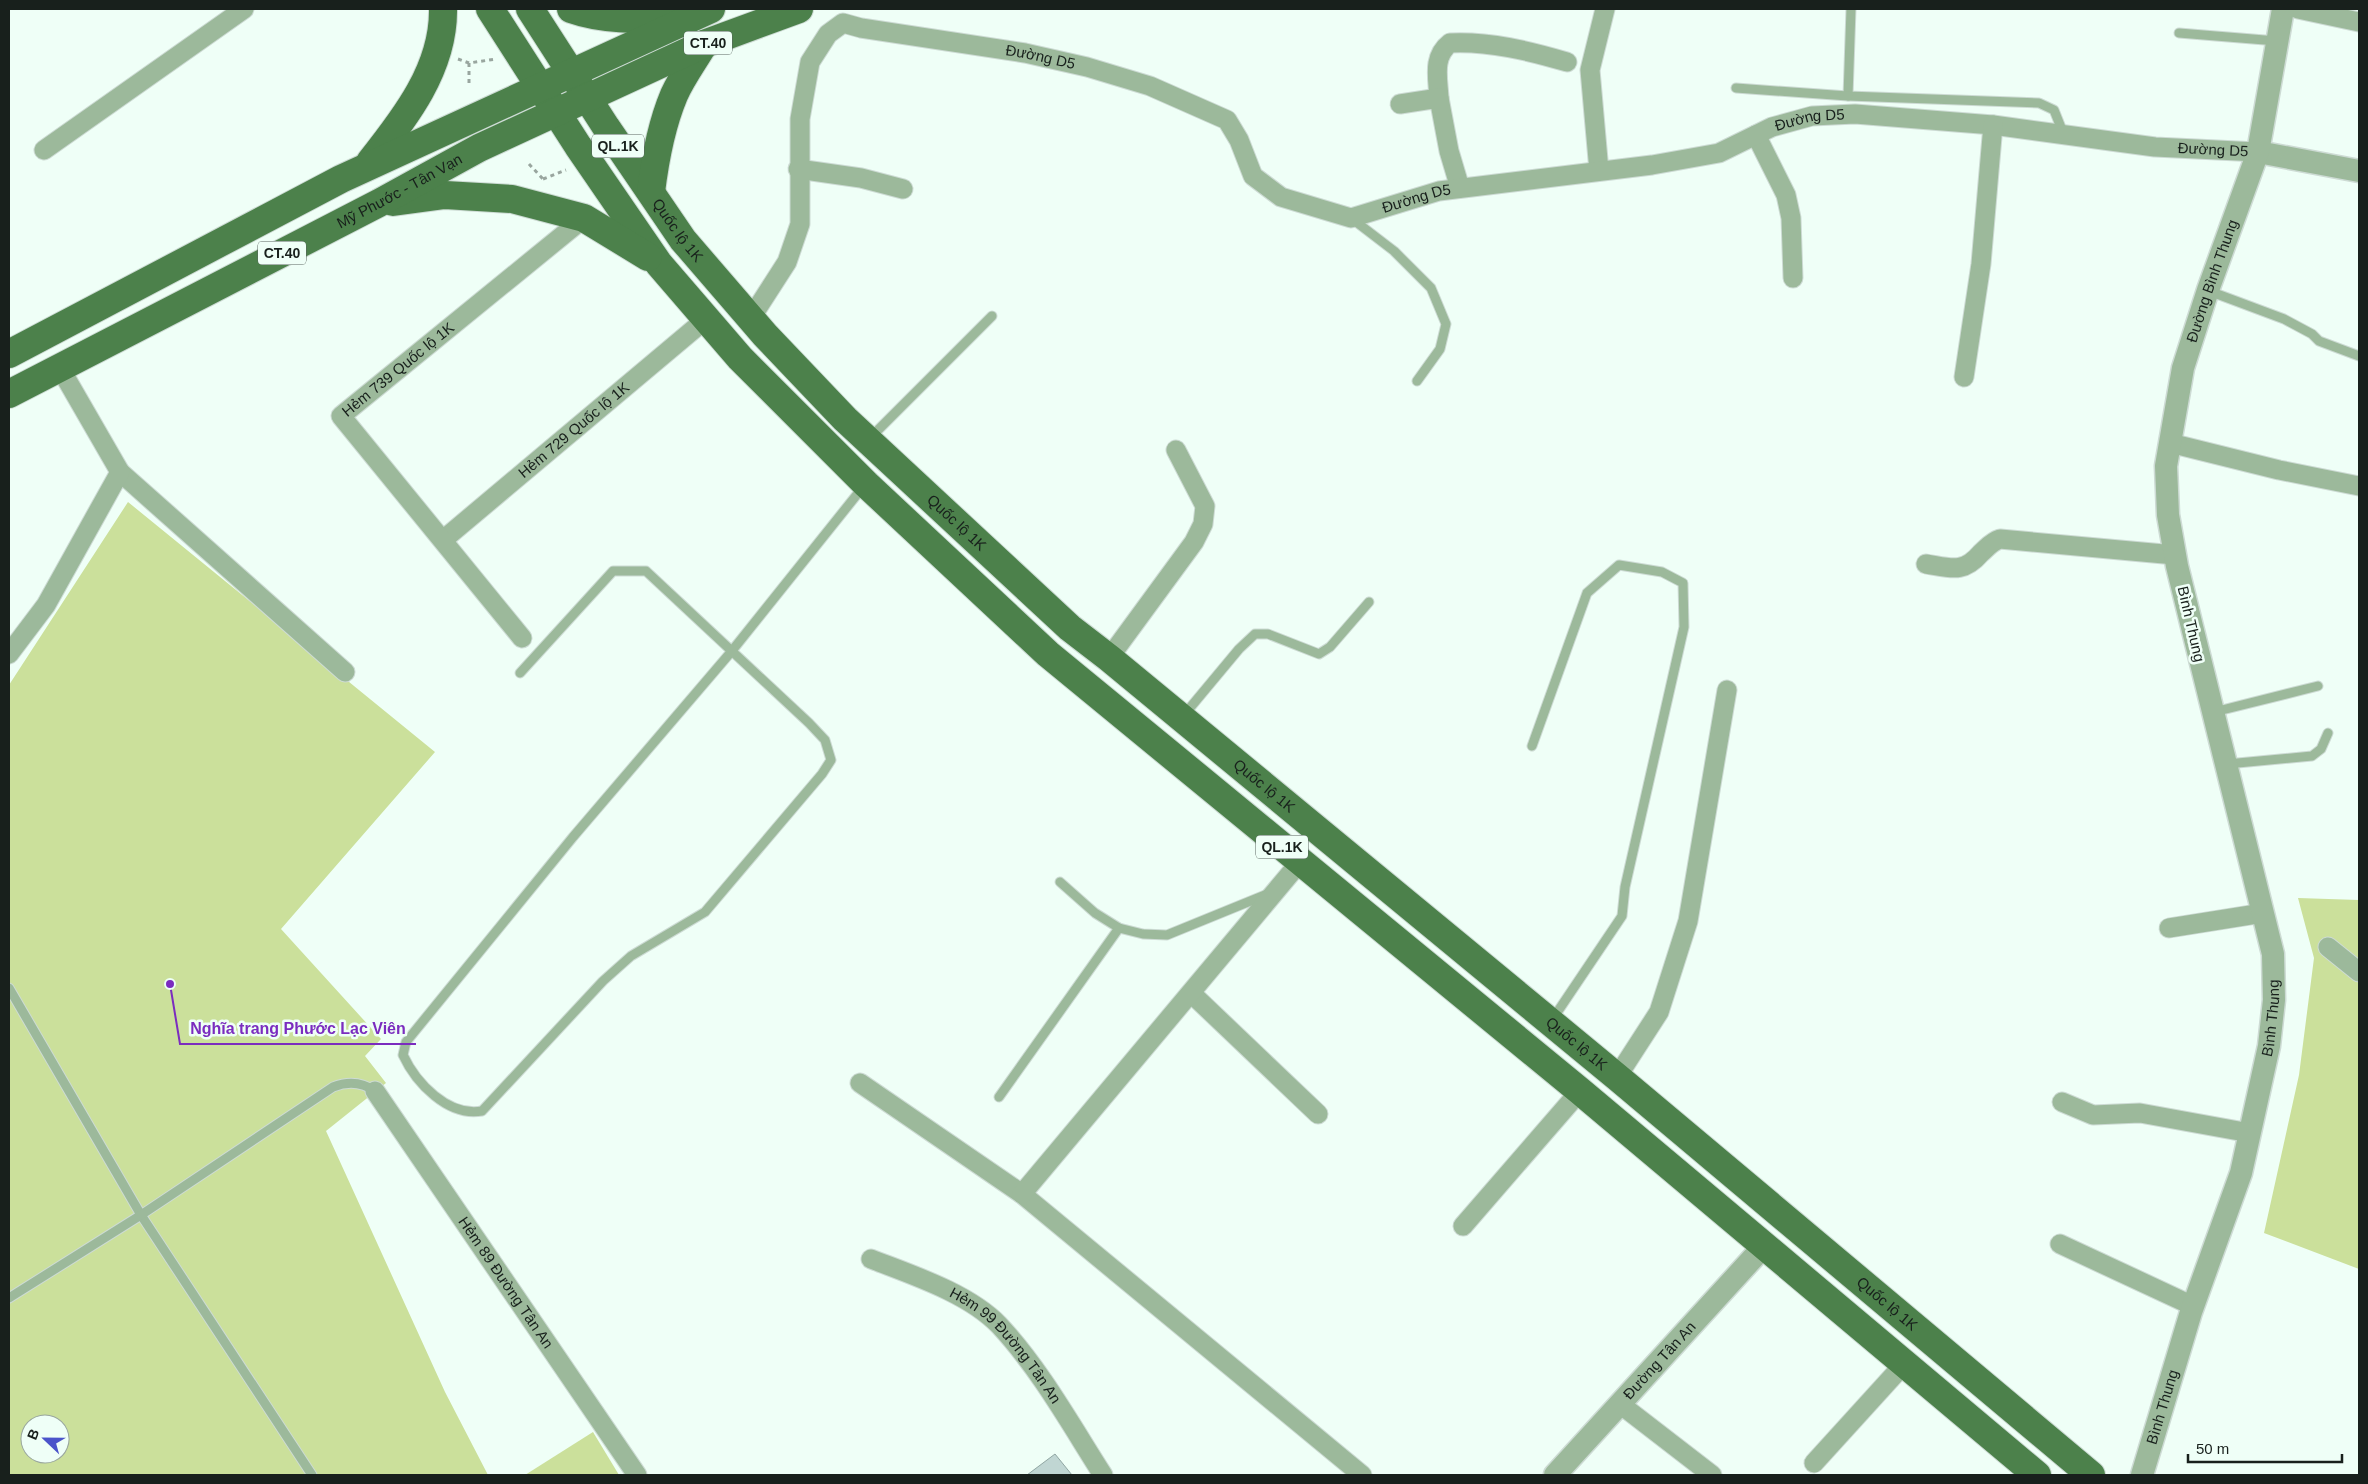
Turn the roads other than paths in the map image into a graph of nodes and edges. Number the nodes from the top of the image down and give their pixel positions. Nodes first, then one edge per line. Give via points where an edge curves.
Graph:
1 (244, 9) edge
2 (443, 9) edge
3 (490, 9) edge
4 (530, 9) edge
5 (571, 9) edge
6 (799, 9) edge
7 (1605, 9) edge
8 (1850, 9) edge
9 (2283, 9) edge
10 (2298, 9) edge
11 (701, 13) edge
12 (847, 16) edge
13 (2359, 22) edge
14 (2179, 33) dead end
15 (2277, 41) junction
16 (704, 44) junction
17 (1567, 62) dead end
18 (571, 72) junction
19 (540, 87) junction
20 (1736, 88) dead end
21 (1848, 96) junction
22 (587, 98) junction
23 (1439, 98) junction
24 (1400, 104) dead end
25 (556, 112) junction
26 (1993, 125) junction
27 (1756, 135) junction
28 (2065, 135) junction
29 (44, 150) dead end
30 (2258, 152) junction
31 (366, 167) junction
32 (798, 169) junction
33 (1599, 171) junction
34 (2359, 171) edge
35 (1460, 188) junction
36 (903, 189) dead end
37 (651, 192) junction
38 (379, 203) junction
39 (584, 218) junction
40 (1351, 218) junction
41 (659, 264) junction
42 (1793, 278) dead end
43 (2208, 290) junction
44 (992, 316) dead end
45 (750, 318) junction
46 (706, 319) junction
47 (9, 354) edge
48 (2359, 356) edge
49 (60, 368) junction
50 (1964, 377) dead end
51 (1417, 381) dead end
52 (9, 394) edge
53 (868, 440) junction
54 (2170, 443) junction
55 (1176, 450) dead end
56 (120, 472) junction
57 (866, 484) junction
58 (2359, 486) edge
59 (443, 540) junction
60 (2175, 554) junction
61 (1926, 564) dead end
62 (1369, 602) dead end
63 (522, 638) dead end
64 (731, 652) junction
65 (9, 654) edge
66 (1108, 658) junction
67 (345, 672) dead end
68 (520, 673) dead end
69 (2318, 686) dead end
70 (1727, 690) dead end
71 (2212, 712) junction
72 (1180, 719) junction
73 (2328, 733) dead end
74 (1532, 746) dead end
75 (2224, 764) junction
76 (1300, 862) junction
77 (1060, 882) dead end
78 (1277, 890) junction
79 (2263, 913) junction
80 (1119, 928) junction
81 (2169, 928) dead end
82 (2328, 947) dead end
83 (2359, 972) edge
84 (9, 988) edge
85 (1191, 992) junction
86 (1551, 1023) junction
87 (1617, 1077) junction
88 (860, 1083) dead end
89 (375, 1091) joint
90 (1580, 1091) junction
91 (999, 1097) dead end
92 (2062, 1102) dead end
93 (1318, 1114) dead end
94 (2250, 1133) junction
95 (1022, 1194) junction
96 (141, 1214) junction
97 (1788, 1221) junction
98 (1463, 1226) dead end
99 (2060, 1244) dead end
100 (1764, 1246) junction
101 (871, 1259) dead end
102 (9, 1298) edge
103 (2193, 1306) junction
104 (1904, 1364) junction
105 (1620, 1404) junction
106 (1814, 1463) dead end
107 (312, 1475) edge
108 (637, 1475) edge
109 (1103, 1475) edge
110 (1362, 1475) edge
111 (1555, 1475) edge
112 (1712, 1475) edge
113 (2037, 1475) edge
114 (2091, 1475) edge
115 (2142, 1475) edge

1 - 29 street
2 - 31 main road via 444,18 434,60 418,97
3 - 19 main road, QL.1K
4 - 18 main road, Quốc lộ 1K / QL.1K
5 - 11 main road via 591,16 634,19
6 - 16 main road, Mỹ Phước - Tân Vạn / CT.40
7 - 33 street via 1590,70
8 - 21 lane
9 - 15 street, Đường Bình Thung
10 - 13 street
11 - 18 main road, CT.40
12 - 32 street, Đường D5 via 828,34 810,62 800,119
12 - 40 street, Đường D5 via 861,28 1025,53 1150,86 1227,120 1253,176 1281,197
14 - 15 lane
15 - 30 street, Đường Bình Thung
16 - 22 main road, Mỹ Phước - Tân Vạn / CT.40
16 - 37 main road via 675,93 656,150
17 - 23 street via 1531,52 1465,42 1450,43 1440,53 1437,62
18 - 19 main road
18 - 22 main road, Quốc lộ 1K / QL.1K
19 - 25 main road, QL.1K
19 - 31 main road, CT.40
20 - 21 lane
21 - 28 lane via 2038,103 2054,110
22 - 25 main road, Mỹ Phước - Tân Vạn
22 - 37 main road, Quốc lộ 1K / QL.1K
23 - 24 street
23 - 35 street
25 - 38 main road, Mỹ Phước - Tân Vạn / CT.40 via 479,148
25 - 41 main road, QL.1K
26 - 27 street, Đường D5 via 1855,114 1812,116
26 - 28 street, Đường D5
26 - 50 street via 1981,264
27 - 33 street, Đường D5 via 1719,153
27 - 42 street via 1786,195 1791,218
28 - 30 street, Đường D5 via 2154,147
30 - 34 street, Đường D5
30 - 43 street, Đường Bình Thung
31 - 47 main road, CT.40
32 - 36 street via 861,178
32 - 45 street, Đường D5 via 800,224 787,262
33 - 35 street, Đường D5
35 - 40 street, Đường D5 via 1439,191
37 - 45 main road, Quốc lộ 1K / QL.1K via 683,240
38 - 39 main road via 445,195 477,196 512,199
38 - 49 main road, Mỹ Phước - Tân Vạn / CT.40
39 - 41 main road
39 - 59 street, Hẻm 739 Quốc lộ 1K via 342,416
40 - 51 lane via 1394,251 1431,288 1446,324 1440,350
41 - 46 main road, QL.1K
43 - 48 lane via 2284,319 2319,340
43 - 54 street, Đường Bình Thung via 2183,368
44 - 53 lane
45 - 53 main road, Quốc lộ 1K / QL.1K
46 - 57 main road, QL.1K via 746,364
46 - 59 street, Hẻm 729 Quốc lộ 1K
49 - 52 main road, Mỹ Phước - Tân Vạn / CT.40
49 - 56 street
53 - 66 main road, Quốc lộ 1K / QL.1K via 1070,628
54 - 58 street
54 - 60 street, Đường Bình Thung via 2166,466 2168,516
55 - 66 street via 1205,506 1203,524 1194,542
56 - 65 street via 46,605
56 - 67 street
57 - 64 lane
57 - 76 main road, QL.1K via 1048,654
59 - 63 street, Hẻm 739 Quốc lộ 1K
60 - 61 street via 2000,539 1992,542 1971,565 1963,568
60 - 71 street, Bình Thung
62 - 72 lane via 1330,647 1319,654 1268,634 1255,634
64 - 64 lane via 573,837 406,1042 403,1055 412,1074 443,1102 469,1114 482,1111 603,981 631,956 705,912 831,760 825,740
64 - 68 lane via 646,571 613,571
66 - 72 main road, Quốc lộ 1K / QL.1K
69 - 71 lane
70 - 87 street via 1688,921 1659,1012
71 - 75 street, Bình Thung
72 - 86 main road, Quốc lộ 1K / QL.1K
73 - 75 lane via 2321,749 2312,756
74 - 86 lane via 1587,593 1619,565 1662,572 1683,583 1684,627 1625,887 1622,916
75 - 79 street, Bình Thung
76 - 78 street
76 - 90 main road, QL.1K
77 - 80 lane via 1095,913
78 - 80 lane via 1167,934 1143,934
78 - 85 street
79 - 81 street
79 - 94 street, Bình Thung via 2272,954 2274,1000 2269,1046
80 - 91 lane
82 - 83 street
84 - 96 lane
85 - 93 street
85 - 95 street
86 - 87 main road, Quốc lộ 1K / QL.1K
87 - 97 main road, Quốc lộ 1K / QL.1K
88 - 95 street
89 - 96 lane via 358,1083 334,1087
89 - 108 street, Hẻm 89 Đường Tân An
90 - 98 street
90 - 100 main road, QL.1K
92 - 94 street via 2092,1115 2140,1113
94 - 103 street, Bình Thung via 2241,1173
95 - 110 street
96 - 102 lane
96 - 107 lane
97 - 100 main road
97 - 114 main road, Quốc lộ 1K / QL.1K
99 - 103 street
100 - 104 main road, QL.1K
100 - 105 street, Đường Tân An
101 - 109 street, Hẻm 99 Đường Tân An via 935,1283 998,1324 1045,1384
103 - 115 street, Bình Thung
104 - 106 street
104 - 113 main road, QL.1K
105 - 111 street, Đường Tân An
105 - 112 street

